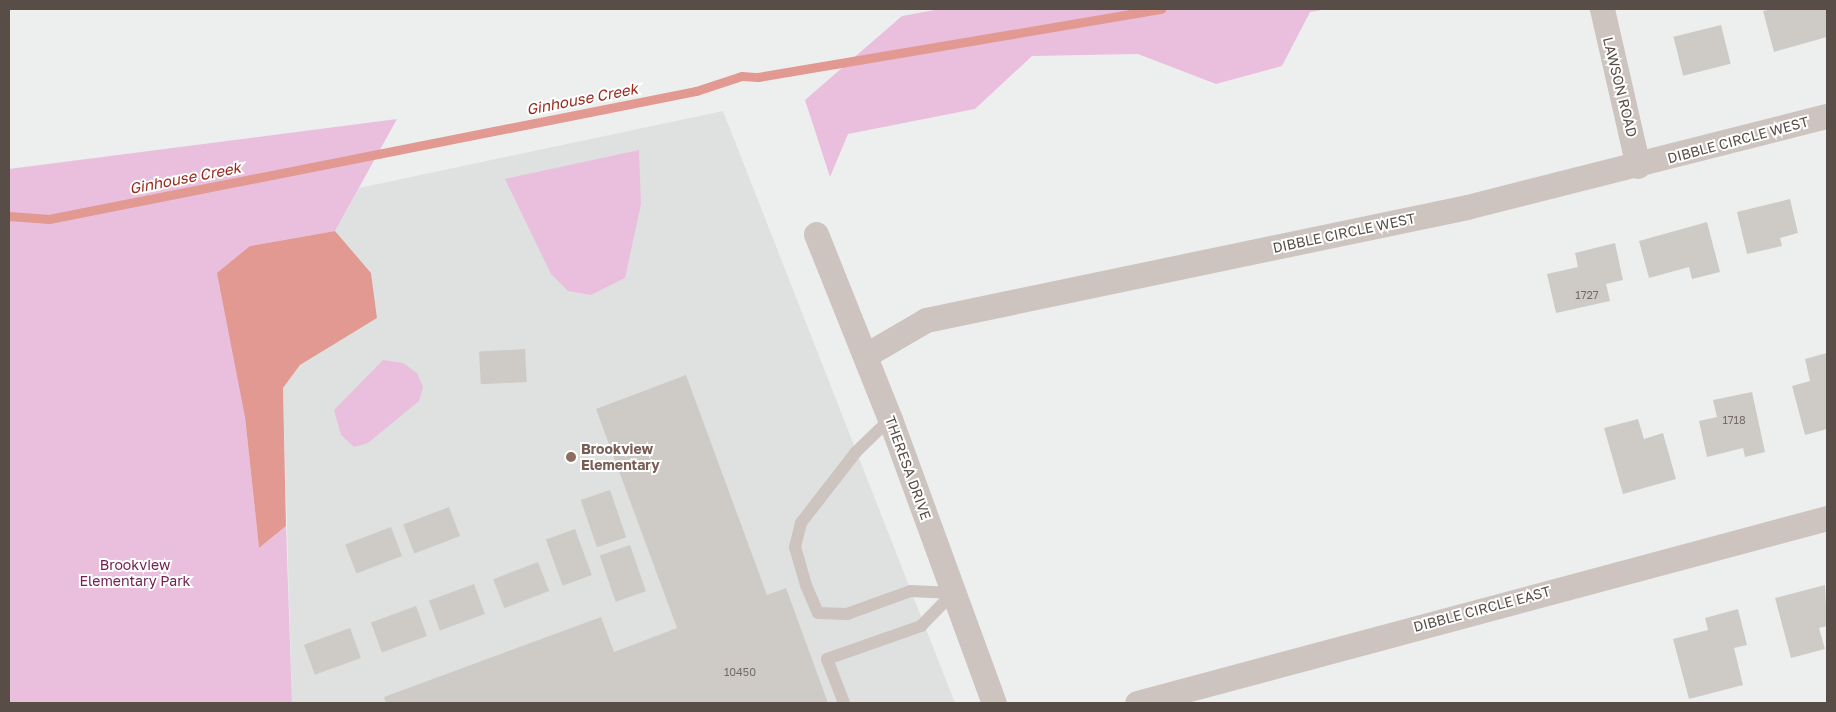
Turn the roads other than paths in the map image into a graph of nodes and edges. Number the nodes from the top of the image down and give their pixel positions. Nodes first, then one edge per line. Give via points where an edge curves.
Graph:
1 (1602, 9) edge
2 (1827, 116) edge
3 (1638, 166) junction
4 (816, 234) dead end
5 (866, 355) junction
6 (890, 419) junction
7 (1827, 518) edge
8 (953, 593) junction
9 (844, 703) edge
10 (994, 703) edge
11 (1136, 703) edge

1 - 3 street, LAWSON ROAD
2 - 3 street, DIBBLE CIRCLE WEST
3 - 5 street, DIBBLE CIRCLE WEST via 1467,207 926,320
4 - 5 street, THERESA DRIVE
5 - 6 street, THERESA DRIVE
6 - 8 street, THERESA DRIVE
6 - 8 lane via 856,452 801,523 795,547 806,585 818,613 847,614 911,591
7 - 11 street, DIBBLE CIRCLE EAST
8 - 9 lane via 921,626 827,659
8 - 10 street, THERESA DRIVE

